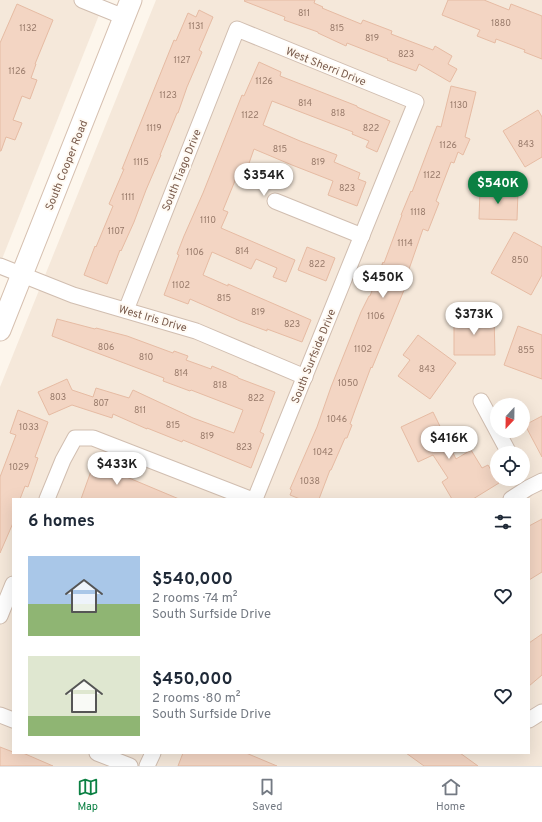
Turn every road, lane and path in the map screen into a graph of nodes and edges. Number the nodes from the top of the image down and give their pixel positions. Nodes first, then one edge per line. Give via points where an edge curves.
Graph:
1 (82, 0) edge
2 (128, 9) edge
3 (237, 29) joint
4 (416, 102) joint
5 (275, 201) dead end
6 (362, 236) junction
7 (0, 266) edge
8 (22, 274) junction
9 (126, 310) junction
10 (0, 330) edge
11 (305, 377) junction
12 (481, 401) dead end
13 (505, 446) edge
14 (542, 481) edge
15 (530, 483) edge
16 (523, 486) edge
17 (47, 498) edge
18 (247, 498) edge
19 (255, 498) edge
20 (512, 498) edge
21 (12, 586) edge
22 (0, 616) edge
23 (542, 712) edge
24 (0, 715) edge
25 (530, 719) edge
26 (12, 720) edge
27 (100, 754) edge
28 (153, 754) edge
29 (130, 766) edge
30 (147, 766) edge

1 - 2 street
2 - 8 main road, South Cooper Road
3 - 4 street, West Sherri Drive
3 - 9 street, South Tiago Drive
4 - 6 street, South Surfside Drive
5 - 6 street
6 - 11 street, South Surfside Drive
7 - 8 street, West Iris Drive
8 - 9 street, West Iris Drive via 73,295
8 - 10 main road, South Cooper Road
9 - 11 street, West Iris Drive via 196,331
11 - 19 street, South Surfside Drive
12 - 13 street
14 - 15 street
16 - 20 street
17 - 18 street via 75,438 93,438
21 - 22 street
23 - 25 street
24 - 26 street
27 - 29 street
28 - 30 street

